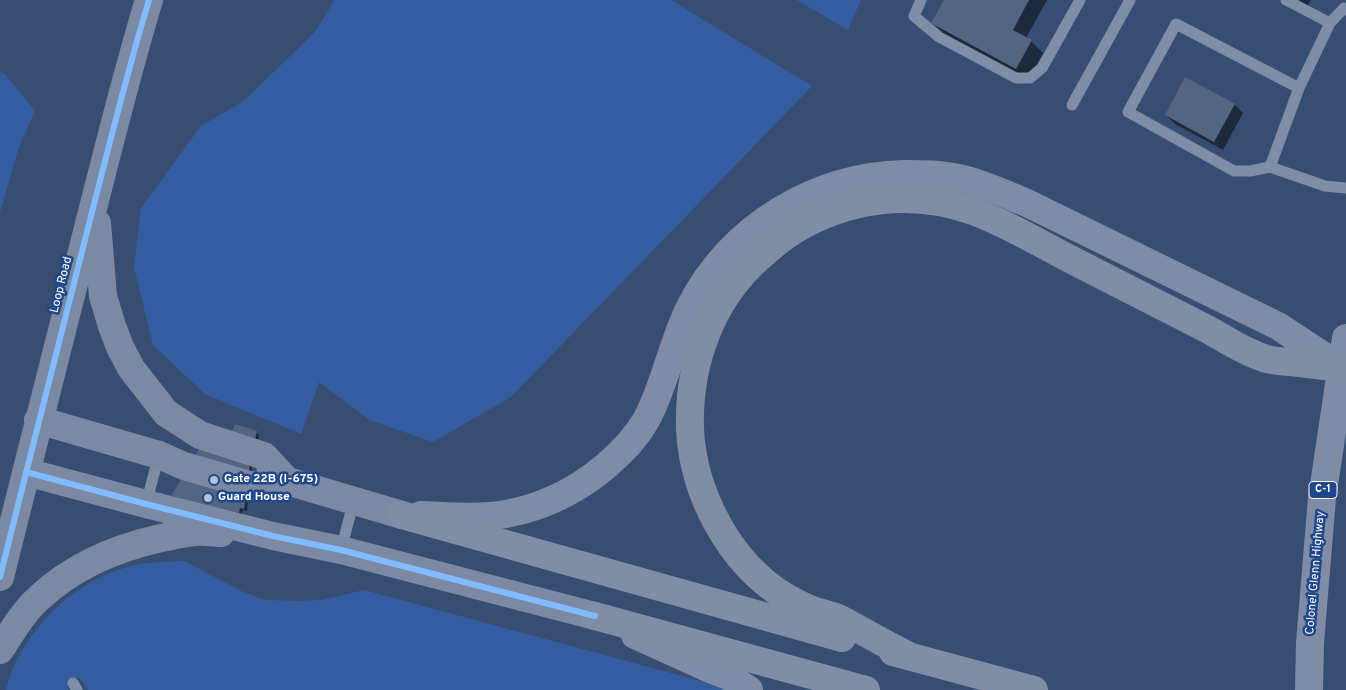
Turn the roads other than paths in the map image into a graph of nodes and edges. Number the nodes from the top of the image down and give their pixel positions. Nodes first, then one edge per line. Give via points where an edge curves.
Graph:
1 (149, 0) edge
2 (921, 0) edge
3 (1080, 0) edge
4 (1130, 0) edge
5 (1286, 0) edge
6 (1346, 10) edge
7 (1330, 23) junction
8 (1299, 88) junction
9 (1072, 105) dead end
10 (1270, 166) junction
11 (1346, 188) edge
12 (96, 197) junction
13 (1346, 338) edge
14 (1342, 368) junction
15 (166, 413) junction
16 (38, 420) junction
17 (194, 451) junction
18 (160, 455) junction
19 (26, 472) junction
20 (287, 480) junction
21 (354, 500) junction
22 (146, 504) junction
23 (402, 515) junction
24 (273, 536) junction
25 (341, 550) junction
26 (0, 577) edge
27 (595, 616) junction
28 (0, 650) edge
29 (911, 657) junction
30 (749, 690) edge
31 (866, 690) edge
32 (1034, 690) edge
33 (1309, 690) edge

1 - 12 street, Loop Road
2 - 3 lane via 914,16 938,38 1016,78 1030,78 1042,68
4 - 9 lane
5 - 7 lane
6 - 7 lane via 1344,8
7 - 8 lane
8 - 10 lane
8 - 10 lane via 1176,24 1128,112 1234,171
10 - 11 lane via 1325,186
12 - 15 street via 103,296 112,326 131,368
12 - 16 street, Loop Road
13 - 14 main road, Colonel Glenn Highway / C-1
14 - 23 main road via 1278,326 1027,203 957,178 887,174 819,190 788,205 739,241 690,307 652,410 614,459 580,486 532,508 505,514 454,517
14 - 29 highway via 1263,358 1024,235 958,206 917,199 874,201 850,206 792,231 754,261 738,279 724,297 704,338 694,372 690,412 691,439 700,483 726,537 766,583 805,607 839,618
14 - 33 main road, Colonel Glenn Highway / C-1 via 1322,498
15 - 17 street
15 - 20 street via 200,435 264,456
16 - 18 street
16 - 19 street, Loop Road
17 - 18 street
17 - 20 street
18 - 20 street via 184,466 253,486
18 - 22 lane
19 - 22 street
19 - 26 street, Loop Road
20 - 21 street
21 - 23 street
21 - 25 lane
22 - 24 street
23 - 29 highway
24 - 25 street
24 - 28 street via 195,532 138,543 103,556 72,572 38,599
25 - 27 street
27 - 30 main road via 728,676
27 - 31 highway
29 - 32 highway

